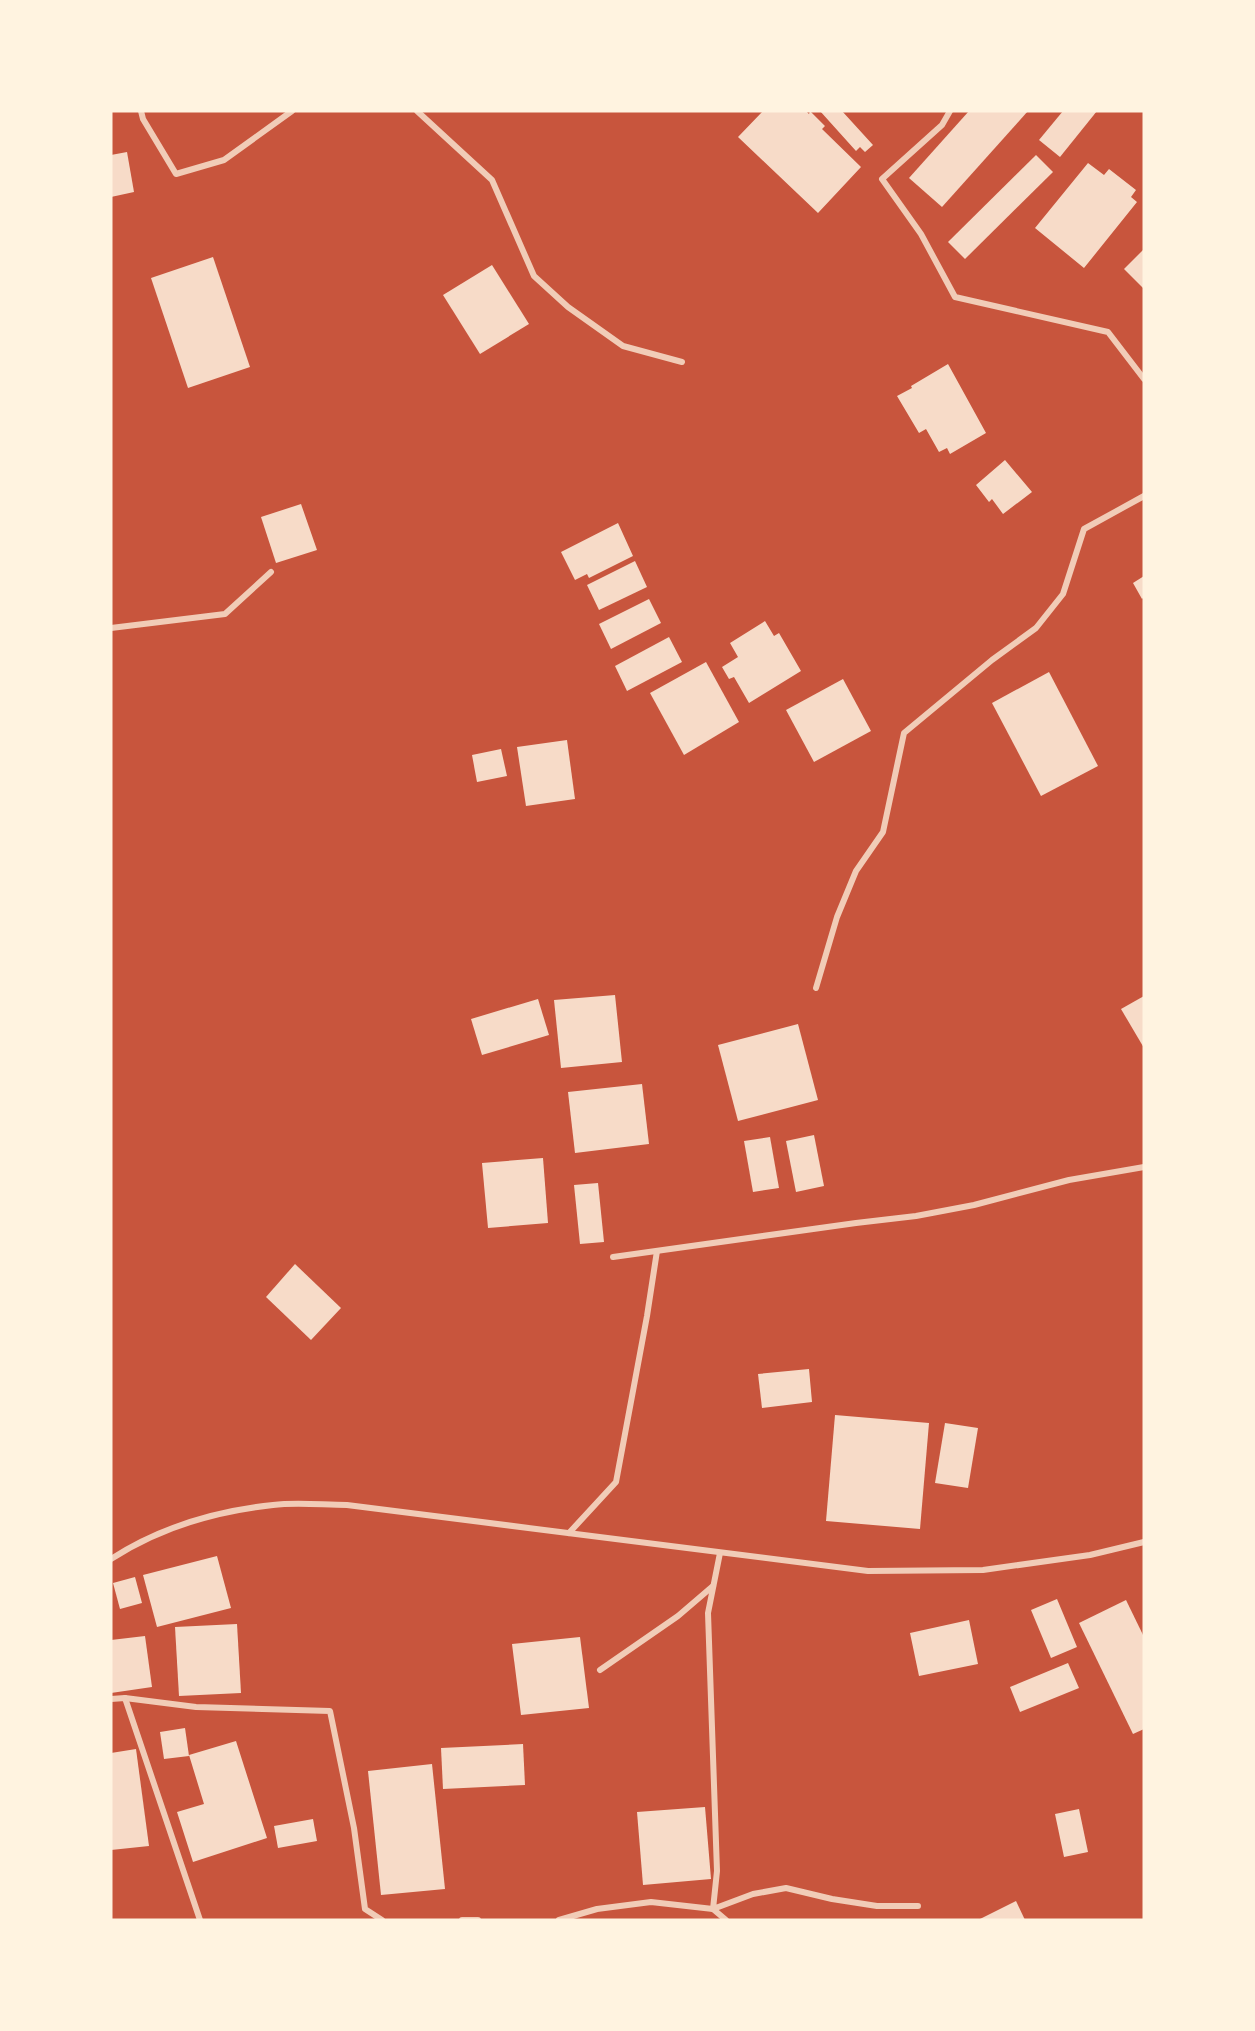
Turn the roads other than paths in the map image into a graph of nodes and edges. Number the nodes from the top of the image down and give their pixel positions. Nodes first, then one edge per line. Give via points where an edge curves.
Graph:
1 (141, 111) edge
2 (292, 111) edge
3 (417, 111) edge
4 (950, 111) edge
5 (681, 362) dead end
6 (1144, 379) edge
7 (1144, 496) edge
8 (271, 572) dead end
9 (111, 628) edge
10 (816, 988) dead end
11 (1144, 1167) edge
12 (657, 1251) junction
13 (613, 1257) dead end
14 (569, 1533) junction
15 (1144, 1542) edge
16 (720, 1553) junction
17 (111, 1560) edge
18 (713, 1586) junction
19 (600, 1670) dead end
20 (125, 1698) junction
21 (111, 1699) edge
22 (918, 1906) dead end
23 (713, 1909) junction
24 (200, 1920) edge
25 (382, 1920) edge
26 (462, 1920) edge
27 (478, 1920) edge
28 (559, 1920) edge
29 (726, 1920) edge

1 - 2 street via 176,174 224,160
3 - 5 street via 492,180 534,276 568,307 623,346
4 - 6 street via 942,125 882,179 921,234 955,297 1108,332
7 - 10 street via 1084,529 1063,594 1036,628 904,733 883,832 856,871 837,917
8 - 9 street via 225,614
11 - 12 street via 1069,1180 916,1216
12 - 13 street
12 - 14 street via 616,1482
14 - 16 street
14 - 17 street via 347,1505 274,1505 196,1519 130,1547
15 - 16 street via 1089,1555 983,1570 868,1571
16 - 18 street
18 - 19 street via 678,1616
18 - 23 street via 708,1612 717,1861
20 - 21 street
20 - 24 street
20 - 25 street via 196,1707 330,1711 354,1828 365,1909
22 - 23 street via 877,1906 786,1888 753,1894
23 - 28 street via 651,1902 597,1909
23 - 29 street
26 - 27 street

